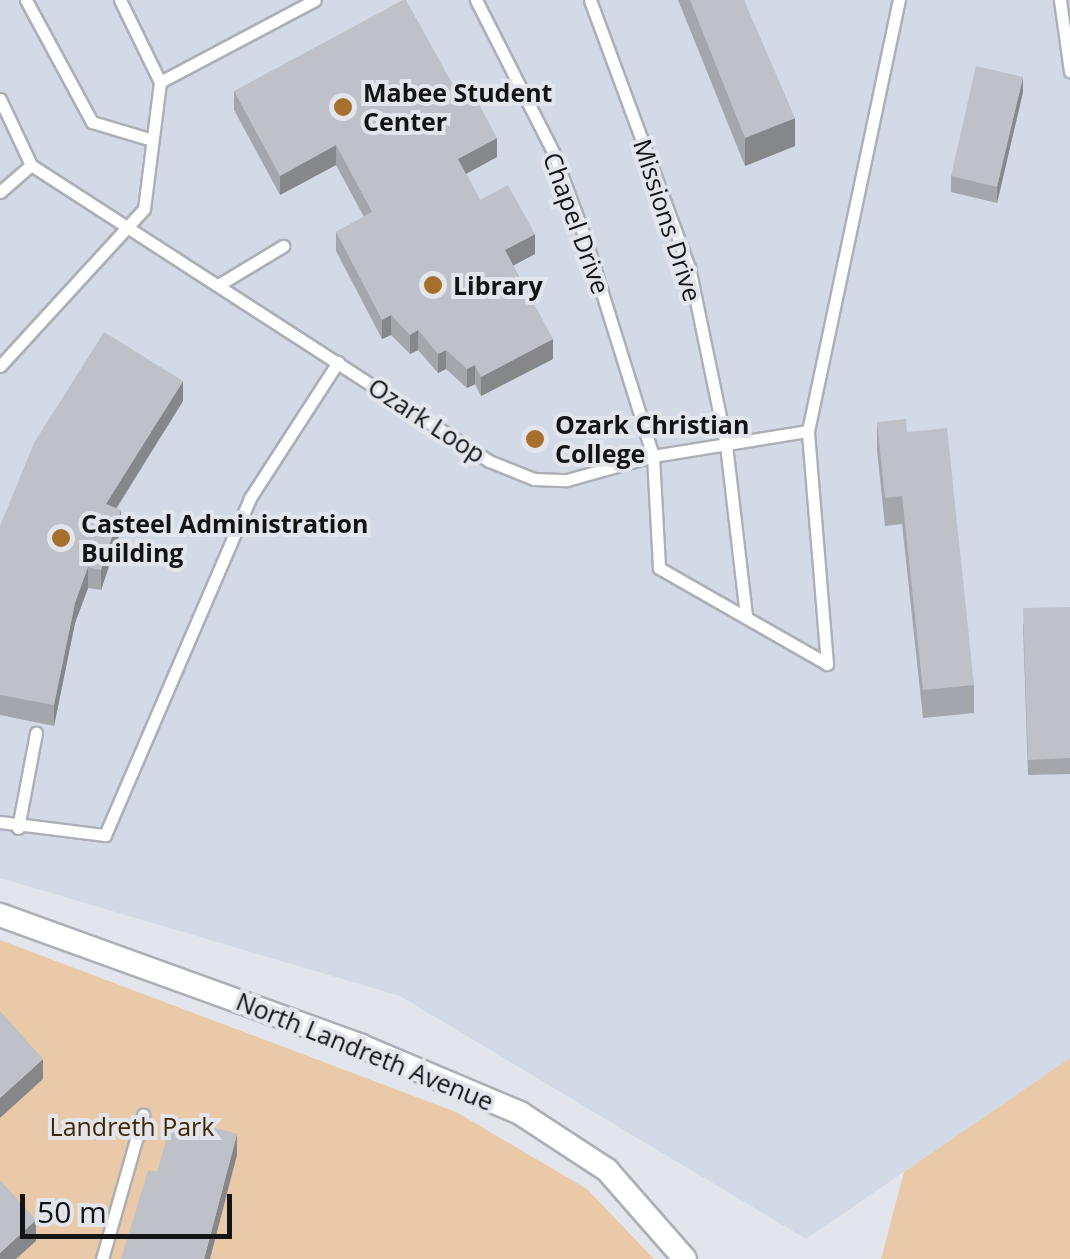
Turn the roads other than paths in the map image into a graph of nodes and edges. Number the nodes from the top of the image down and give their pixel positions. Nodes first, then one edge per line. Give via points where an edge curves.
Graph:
1 (26, 0) edge
2 (120, 0) edge
3 (315, 0) edge
4 (476, 0) edge
5 (590, 0) edge
6 (899, 0) edge
7 (1060, 0) edge
8 (1070, 71) edge
9 (160, 82) junction
10 (0, 100) edge
11 (149, 140) junction
12 (31, 164) junction
13 (0, 192) edge
14 (134, 227) junction
15 (284, 246) dead end
16 (220, 284) junction
17 (338, 362) junction
18 (0, 366) edge
19 (808, 431) junction
20 (726, 445) junction
21 (653, 456) junction
22 (746, 615) junction
23 (36, 733) dead end
24 (0, 822) edge
25 (18, 828) junction
26 (0, 916) edge
27 (143, 1115) dead end
28 (102, 1259) edge
29 (684, 1259) edge

1 - 11 lane via 92,122
2 - 9 lane
3 - 9 lane
4 - 21 lane, Chapel Drive via 553,152
5 - 20 lane, Missions Drive via 689,267
6 - 19 lane
7 - 8 lane
9 - 11 lane
10 - 12 lane
11 - 14 lane via 150,180
12 - 13 lane
12 - 14 lane, Ozark Loop
14 - 16 lane, Ozark Loop
14 - 18 lane
15 - 16 lane
16 - 17 lane, Ozark Loop
17 - 21 lane, Ozark Loop via 488,461 534,479 567,480
17 - 25 lane via 250,498 105,834
19 - 20 lane, Ozark Loop
19 - 22 lane via 827,664
20 - 21 lane, Ozark Loop
20 - 22 lane, Missions Drive
21 - 22 lane, Chapel Drive via 660,568
23 - 25 lane
24 - 25 lane
26 - 29 street, North Landreth Avenue via 362,1046 520,1113 607,1170
27 - 28 lane

